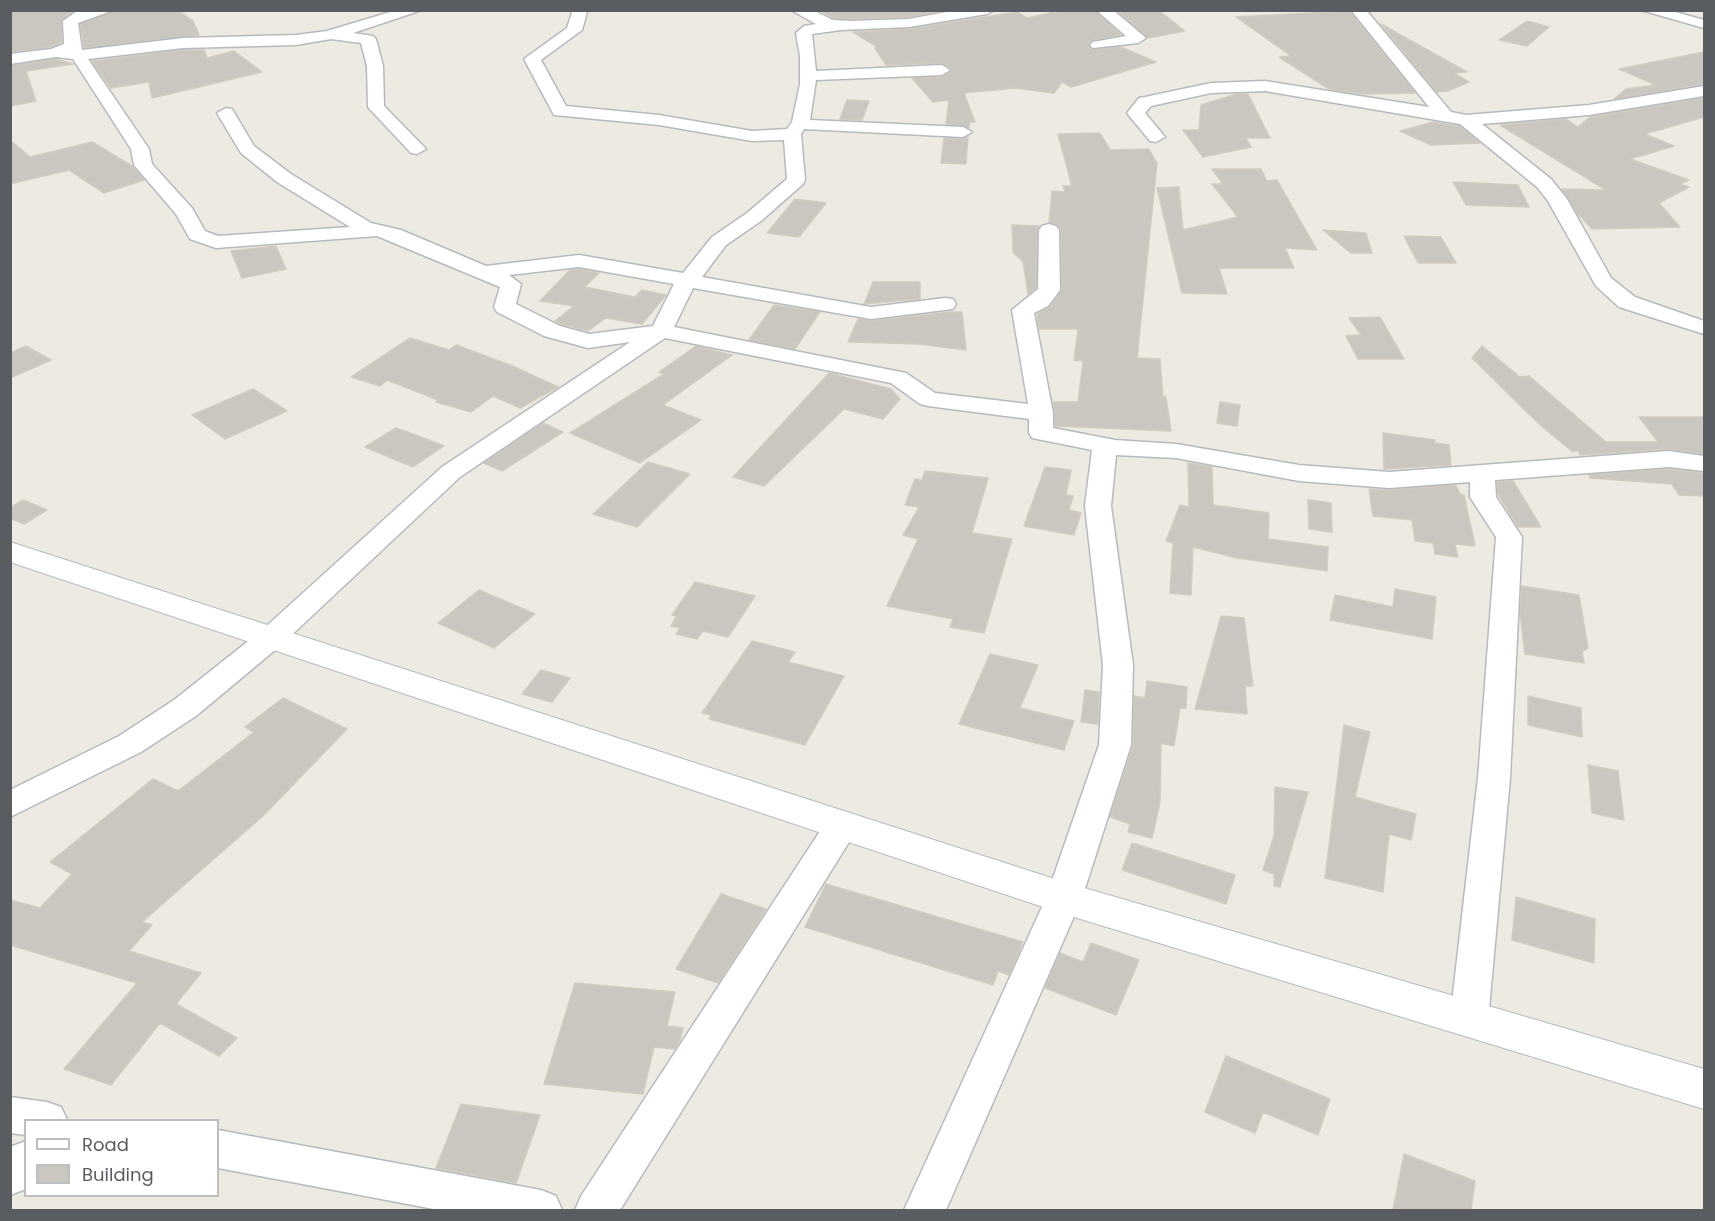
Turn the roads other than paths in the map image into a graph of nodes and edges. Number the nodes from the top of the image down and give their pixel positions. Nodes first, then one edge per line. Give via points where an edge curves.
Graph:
1 (56, 10) edge
2 (107, 10) edge
3 (415, 10) edge
4 (577, 10) edge
5 (798, 10) edge
6 (987, 10) edge
7 (1103, 10) edge
8 (1358, 10) edge
9 (1648, 10) edge
10 (70, 21) junction
11 (1704, 24) edge
12 (841, 25) junction
13 (329, 35) junction
14 (1098, 45) dead end
15 (75, 51) junction
16 (10, 59) edge
17 (942, 70) dead end
18 (808, 76) junction
19 (1704, 91) edge
20 (226, 113) dead end
21 (1445, 116) junction
22 (1466, 120) junction
23 (797, 128) junction
24 (963, 132) dead end
25 (1156, 137) dead end
26 (417, 149) dead end
27 (1049, 230) dead end
28 (380, 231) junction
29 (484, 272) junction
30 (687, 281) junction
31 (945, 304) dead end
32 (1704, 328) edge
33 (661, 331) junction
34 (1041, 413) junction
35 (1105, 445) junction
36 (1704, 463) edge
37 (1482, 471) junction
38 (10, 551) edge
39 (272, 638) junction
40 (10, 805) edge
41 (842, 825) junction
42 (1064, 898) junction
43 (1469, 1020) junction
44 (1704, 1089) edge
45 (10, 1115) edge
46 (40, 1119) edge
47 (219, 1149) edge
48 (24, 1162) edge
49 (10, 1176) edge
50 (541, 1210) edge
51 (596, 1210) edge
52 (925, 1210) edge

1 - 10 street
2 - 10 street via 82,14
3 - 13 street
4 - 23 street via 580,12 574,30 532,59 560,111 659,120 752,136
5 - 12 street
6 - 12 street via 909,23
7 - 14 street via 1138,38
8 - 21 street
9 - 11 street
10 - 15 street
12 - 18 street via 804,33
13 - 15 street
13 - 26 street via 368,39 375,66 376,106
15 - 16 street
15 - 28 street via 140,149 143,165 185,212 197,235 216,242
17 - 18 street
18 - 23 street
19 - 22 street via 1589,110
20 - 28 street via 248,149 284,178 364,227
21 - 22 street
21 - 25 street via 1265,86 1211,88 1145,102 1136,113
22 - 32 street via 1550,191 1604,282 1627,302
23 - 24 street via 808,125
23 - 30 street via 796,180 719,242
27 - 34 street via 1049,290 1023,310
28 - 29 street
29 - 30 street via 579,261
29 - 33 street via 511,285 505,307 552,331 588,341
30 - 31 street via 871,313
30 - 33 street
33 - 34 street via 898,378 928,399
33 - 39 street via 451,472
34 - 35 street via 1041,433
35 - 37 street via 1176,452 1299,473 1377,479 1412,480
35 - 42 street via 1098,506 1118,665 1114,745
36 - 37 street via 1669,459
37 - 43 street via 1484,497 1509,537 1494,778
38 - 39 street
39 - 40 street via 184,708 130,744
39 - 41 street
41 - 42 street
41 - 51 street
42 - 43 street
42 - 52 street
43 - 44 street
45 - 46 street
47 - 50 street
48 - 49 street

